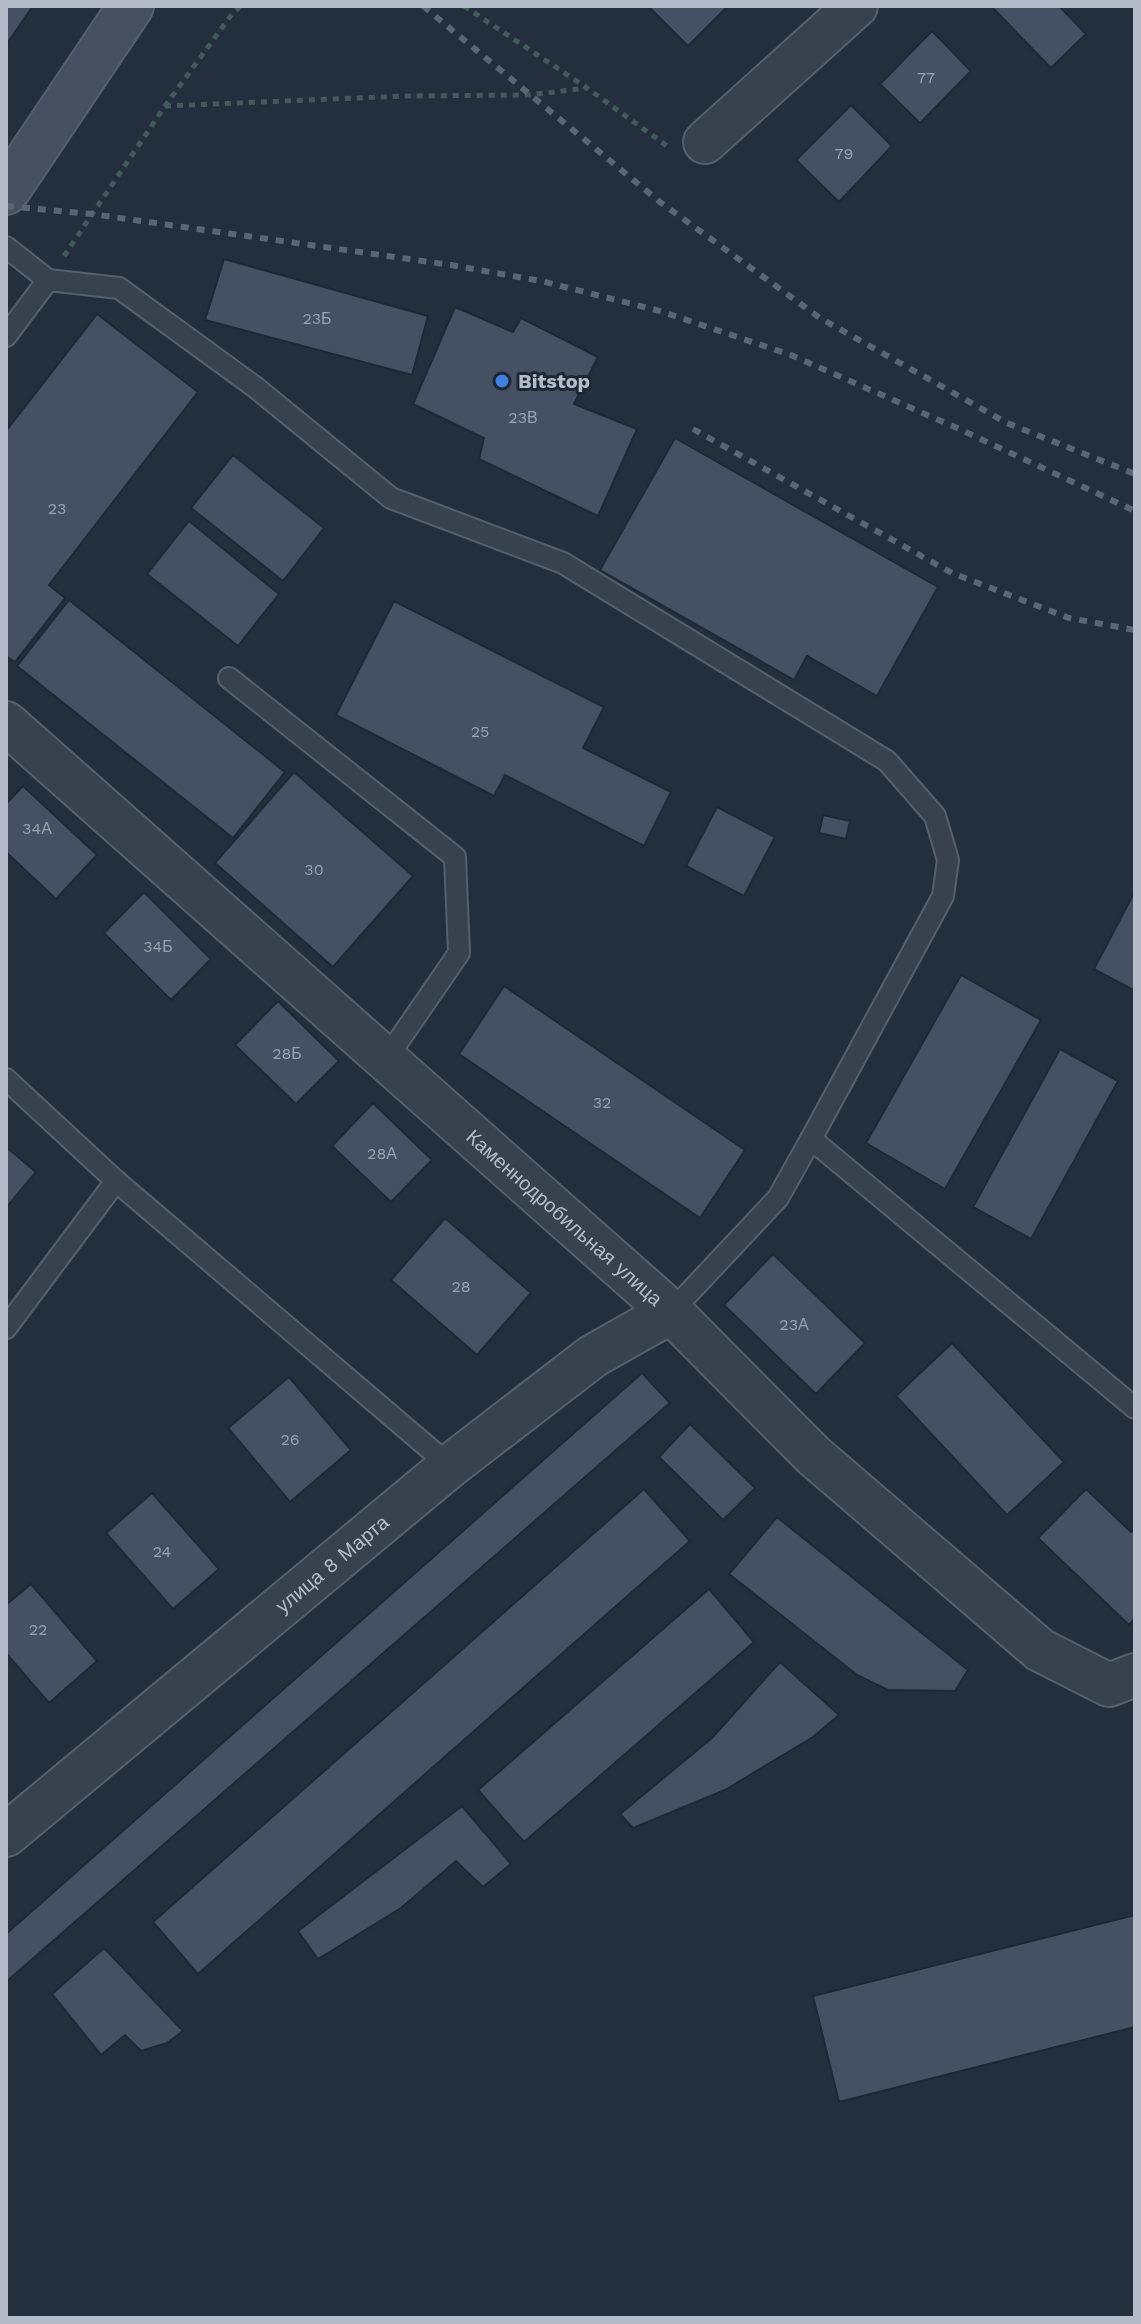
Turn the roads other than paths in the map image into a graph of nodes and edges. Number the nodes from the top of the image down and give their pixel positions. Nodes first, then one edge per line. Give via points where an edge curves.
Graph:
1 (856, 6) edge
2 (129, 7) edge
3 (705, 142) road end
4 (6, 192) edge
5 (6, 247) edge
6 (48, 280) junction
7 (6, 336) edge
8 (229, 678) dead end
9 (6, 723) edge
10 (386, 1059) junction
11 (6, 1079) edge
12 (811, 1139) junction
13 (116, 1181) junction
14 (671, 1312) junction
15 (6, 1328) edge
16 (1135, 1408) edge
17 (450, 1466) junction
18 (1135, 1675) edge
19 (6, 1835) edge

1 - 3 street
2 - 4 main road
5 - 6 lane
6 - 7 lane
6 - 12 lane via 119,288 255,387 391,498 563,563 887,761 935,816 948,860 943,896
8 - 10 lane via 455,857 459,953
9 - 10 street, Каменнодробильная улица
10 - 14 street, Каменнодробильная улица
11 - 13 lane
12 - 14 lane via 778,1198
12 - 16 lane
13 - 15 lane
13 - 17 lane
14 - 17 street, улица 8 Марта via 593,1356
14 - 18 street, Каменнодробильная улица via 813,1455 1040,1650 1109,1685
17 - 19 street, улица 8 Марта

